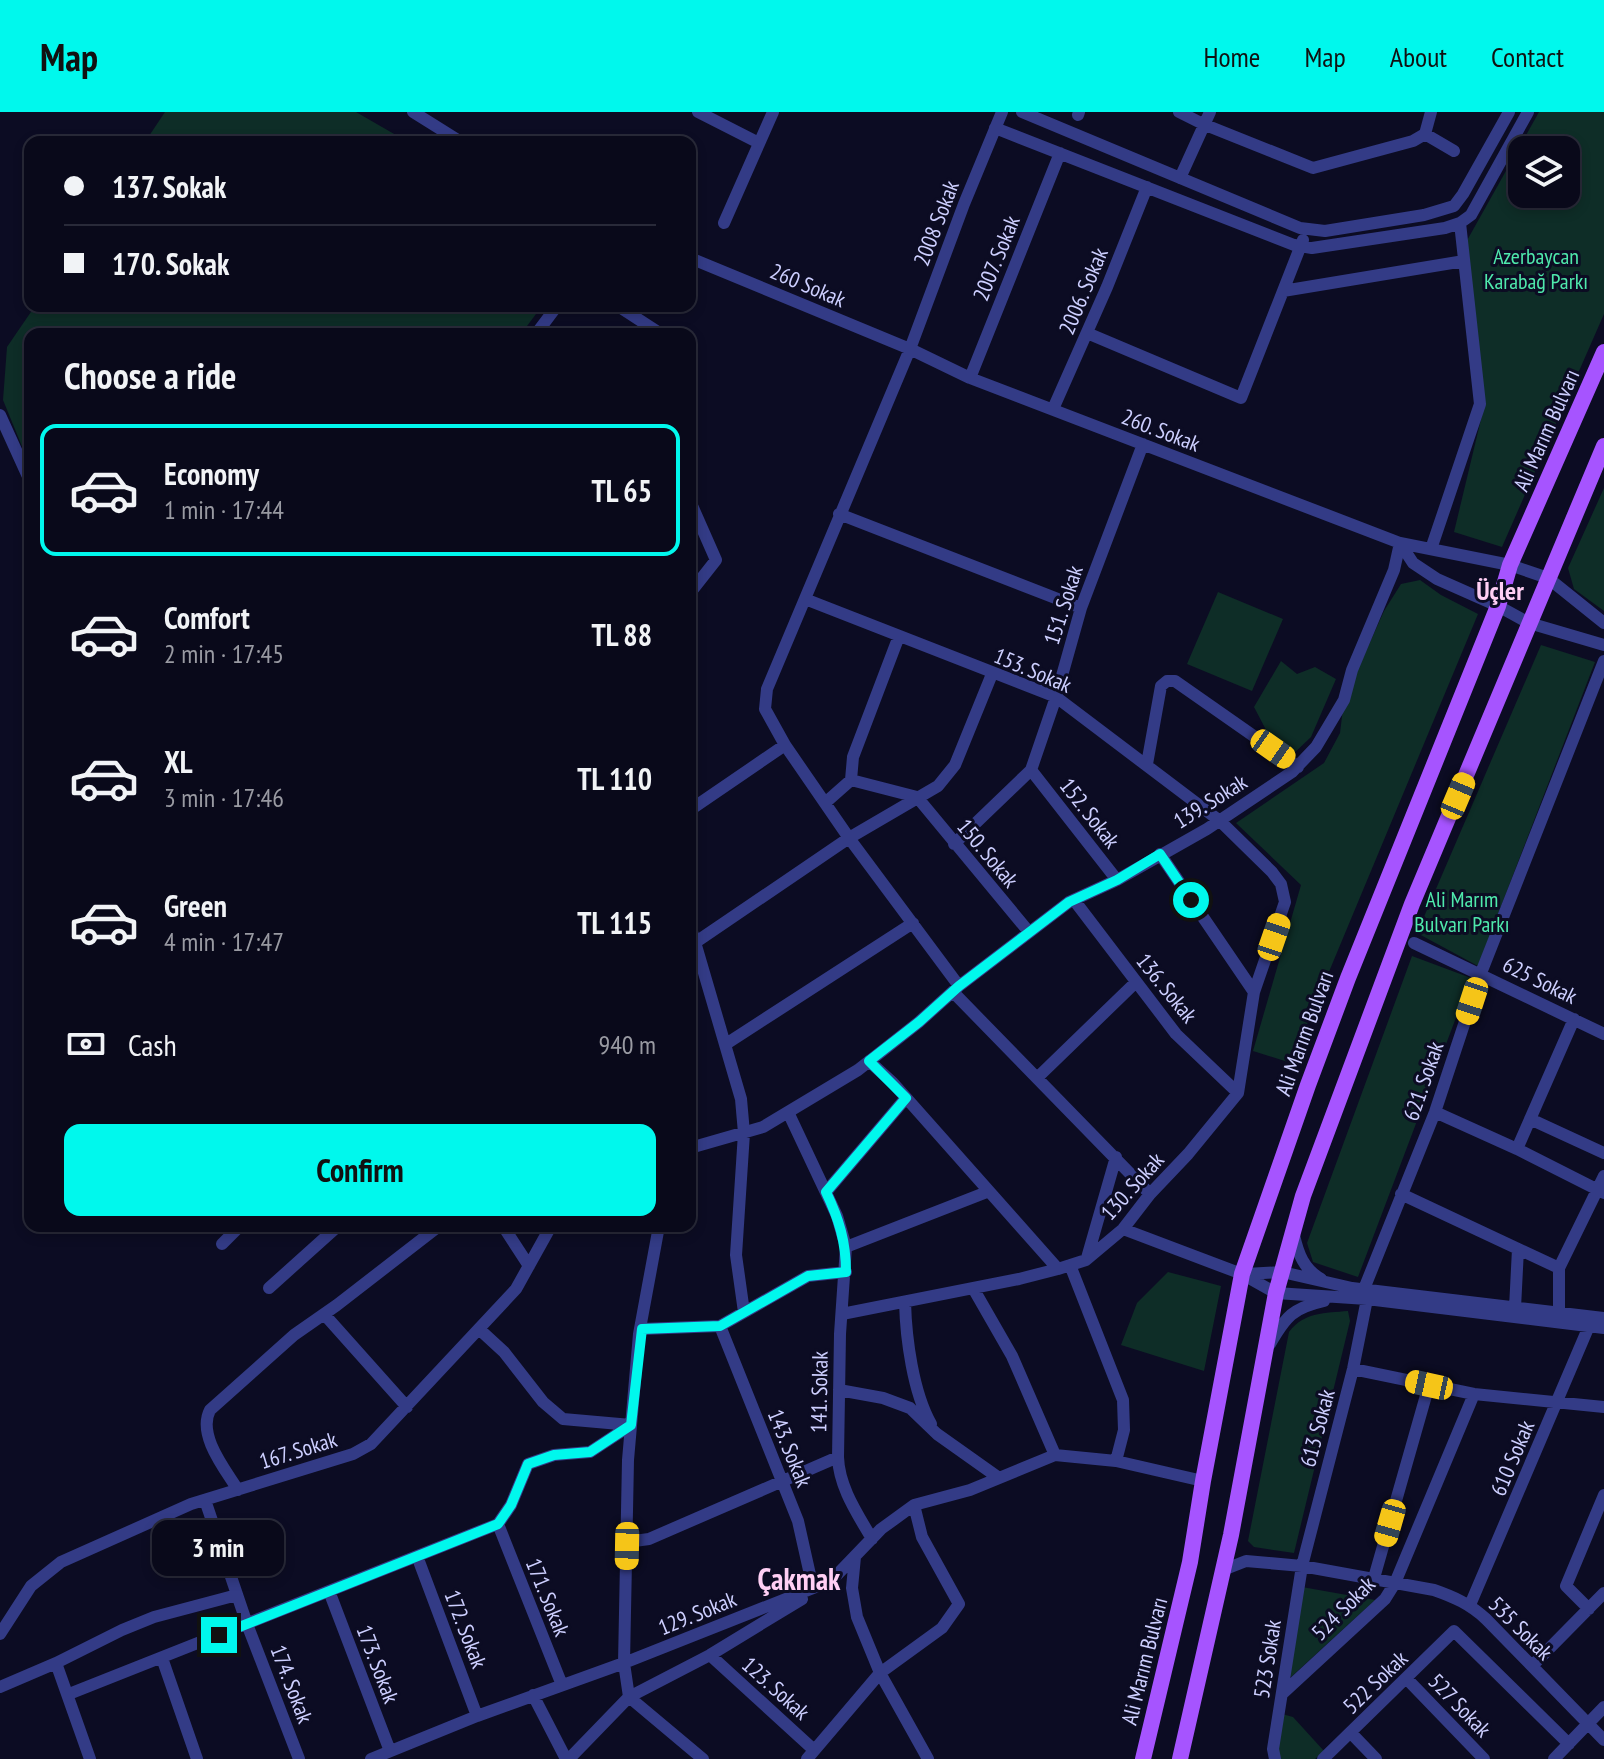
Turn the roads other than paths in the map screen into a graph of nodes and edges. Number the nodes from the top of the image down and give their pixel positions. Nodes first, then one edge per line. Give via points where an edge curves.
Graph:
1 (413, 112) edge
2 (698, 112) edge
3 (773, 112) edge
4 (1002, 112) edge
5 (1022, 112) edge
6 (1179, 112) edge
7 (1210, 112) edge
8 (1431, 112) edge
9 (1509, 112) edge
10 (1528, 112) edge
11 (432, 117) edge
12 (1203, 124) junction
13 (995, 128) junction
14 (1425, 134) junction
15 (454, 136) edge
16 (759, 143) junction
17 (1454, 151) dead end
18 (1060, 153) junction
19 (1180, 178) junction
20 (1147, 187) junction
21 (724, 223) dead end
22 (1460, 223) junction
23 (1306, 230) junction
24 (1301, 246) junction
25 (696, 260) edge
26 (1464, 261) junction
27 (1283, 291) junction
28 (627, 312) edge
29 (652, 328) edge
30 (1087, 333) junction
31 (910, 349) junction
32 (1604, 352) edge
33 (970, 378) junction
34 (1053, 409) junction
35 (0, 415) edge
36 (1143, 444) junction
37 (1604, 446) edge
38 (24, 468) edge
39 (696, 514) edge
40 (839, 514) junction
41 (1400, 543) junction
42 (1431, 549) junction
43 (1510, 565) junction
44 (1548, 578) junction
45 (696, 585) edge
46 (805, 599) junction
47 (1498, 606) junction
48 (1081, 608) junction
49 (1529, 623) junction
50 (1604, 623) edge
51 (899, 636) junction
52 (1604, 645) edge
53 (1604, 661) edge
54 (992, 674) junction
55 (1056, 697) junction
56 (785, 745) junction
57 (1147, 764) junction
58 (1298, 767) junction
59 (1031, 770) junction
60 (851, 780) junction
61 (917, 797) junction
62 (825, 803) junction
63 (696, 806) edge
64 (1220, 821) junction
65 (849, 838) junction
66 (954, 844) junction
67 (1160, 854) junction
68 (1117, 880) junction
69 (1074, 900) junction
70 (913, 923) junction
71 (1029, 932) junction
72 (696, 942) joint
73 (1414, 943) dead end
74 (1481, 973) junction
75 (705, 981) junction
76 (696, 983) edge
77 (1135, 983) junction
78 (956, 989) junction
79 (1254, 992) junction
80 (1574, 1019) junction
81 (1604, 1034) edge
82 (726, 1044) junction
83 (869, 1061) junction
84 (1038, 1077) junction
85 (1238, 1093) junction
86 (906, 1098) junction
87 (788, 1112) junction
88 (1435, 1112) junction
89 (1530, 1119) junction
90 (744, 1133) junction
91 (696, 1146) edge
92 (1517, 1149) junction
93 (1604, 1153) edge
94 (1116, 1157) junction
95 (1604, 1176) edge
96 (826, 1192) junction
97 (987, 1192) junction
98 (1601, 1192) edge
99 (1150, 1194) junction
100 (1401, 1194) junction
101 (1123, 1229) junction
102 (234, 1232) edge
103 (331, 1232) edge
104 (431, 1232) edge
105 (507, 1232) edge
106 (548, 1232) edge
107 (658, 1232) edge
108 (1293, 1232) junction
109 (222, 1244) dead end
110 (846, 1247) junction
111 (1518, 1249) junction
112 (1086, 1260) junction
113 (529, 1266) junction
114 (1064, 1267) junction
115 (1559, 1268) junction
116 (846, 1272) junction
117 (1282, 1272) junction
118 (1242, 1274) junction
119 (1335, 1285) junction
120 (269, 1288) dead end
121 (973, 1288) junction
122 (1276, 1293) junction
123 (1366, 1294) junction
124 (1341, 1297) junction
125 (905, 1302) junction
126 (1515, 1308) junction
127 (744, 1312) junction
128 (1559, 1313) junction
129 (324, 1314) junction
130 (842, 1314) junction
131 (1604, 1318) edge
132 (720, 1326) junction
133 (1589, 1326) junction
134 (1604, 1328) edge
135 (479, 1329) junction
136 (642, 1329) junction
137 (1268, 1347) junction
138 (1353, 1369) junction
139 (1429, 1385) junction
140 (839, 1390) junction
141 (1474, 1394) junction
142 (1557, 1403) junction
143 (407, 1407) junction
144 (1604, 1407) edge
145 (631, 1425) junction
146 (937, 1434) junction
147 (1055, 1455) junction
148 (838, 1457) junction
149 (1116, 1461) junction
150 (999, 1478) junction
151 (782, 1480) junction
152 (1203, 1481) junction
153 (238, 1490) junction
154 (1604, 1495) edge
155 (205, 1500) junction
156 (914, 1505) junction
157 (498, 1524) junction
158 (1231, 1535) junction
159 (872, 1539) junction
160 (627, 1542) junction
161 (417, 1556) junction
162 (855, 1557) junction
163 (1246, 1561) junction
164 (1302, 1566) junction
165 (1223, 1570) junction
166 (1374, 1578) junction
167 (831, 1581) junction
168 (1395, 1583) junction
169 (813, 1588) junction
170 (329, 1591) junction
171 (1604, 1593) edge
172 (237, 1595) junction
173 (1470, 1605) junction
174 (1589, 1609) junction
175 (247, 1624) junction
176 (0, 1634) edge
177 (710, 1655) junction
178 (162, 1658) junction
179 (56, 1663) junction
180 (624, 1663) junction
181 (1532, 1666) junction
182 (880, 1673) junction
183 (1407, 1679) junction
184 (562, 1685) junction
185 (0, 1687) edge
186 (1283, 1693) junction
187 (69, 1694) junction
188 (533, 1695) junction
189 (629, 1697) junction
190 (1604, 1707) edge
191 (477, 1716) junction
192 (1587, 1723) junction
193 (1351, 1733) junction
194 (1604, 1740) edge
195 (1569, 1744) junction
196 (390, 1751) junction
197 (685, 1754) edge
198 (810, 1754) edge
199 (90, 1759) edge
200 (197, 1759) edge
201 (299, 1759) edge
202 (371, 1759) edge
203 (568, 1759) edge
204 (703, 1759) edge
205 (928, 1759) edge
206 (1143, 1759) edge
207 (1180, 1759) edge
208 (1275, 1759) edge
209 (1323, 1759) edge
210 (1376, 1759) edge
211 (1484, 1759) edge
212 (1554, 1759) edge

1 - 11 street
2 - 16 street
3 - 16 street
4 - 13 street, 2008 Sokak
5 - 19 street
6 - 12 street
7 - 12 street
8 - 14 street
9 - 23 street via 1454,206 1424,215
10 - 22 street via 1475,209
11 - 15 street
12 - 14 street via 1313,168
12 - 19 street
13 - 18 street
13 - 31 street, 2008 Sokak
14 - 17 street
16 - 21 street
18 - 20 street
18 - 33 street, 2007. Sokak
19 - 23 street
20 - 24 street
20 - 30 street, 2006. Sokak
22 - 24 street
22 - 26 street
23 - 24 street
24 - 27 street
25 - 31 street, 260 Sokak
26 - 27 street
26 - 42 street via 1480,404
27 - 30 street via 1241,398
28 - 29 street
30 - 34 street, 2006. Sokak
31 - 33 street, 260. Sokak
31 - 40 street, 2008 Sokak
32 - 43 main road, Ali Marım Bulvarı
33 - 34 street, 260. Sokak
34 - 36 street, 260. Sokak
35 - 38 street
36 - 41 street, 260. Sokak
36 - 48 street, 151. Sokak
37 - 44 main road
39 - 45 street via 716,560
40 - 46 street, 2008 Sokak
40 - 48 street
41 - 42 street, 260. Sokak
41 - 47 street via 1413,563 1437,579
41 - 58 street, 139. Sokak via 1344,700
42 - 43 street, 260. Sokak
43 - 44 street, 260. Sokak
43 - 47 main road, Ali Marım Bulvarı
44 - 49 main road
44 - 50 street, 260. Sokak
46 - 51 street, 153. Sokak
46 - 56 street, 2008 Sokak via 767,689 765,709
47 - 49 street
47 - 118 main road, Ali Marım Bulvarı via 1348,978
48 - 55 street, 151. Sokak
49 - 52 street
49 - 108 main road via 1412,904
51 - 54 street, 153. Sokak
51 - 60 street via 853,757
53 - 74 street, 621. Sokak
54 - 55 street, 153. Sokak
54 - 61 street via 955,765 938,786
55 - 57 street, 153. Sokak
55 - 59 street, 151. Sokak
56 - 62 street, 2008 Sokak
56 - 63 street
57 - 58 street via 1161,686 1175,681
57 - 64 street, 153. Sokak
58 - 64 street, 139. Sokak
59 - 66 street, 151. Sokak
59 - 68 street, 152. Sokak
60 - 61 street
60 - 62 street
61 - 65 street
61 - 66 street, 150. Sokak
62 - 65 street, 2008 Sokak
64 - 67 street, 139. Sokak
64 - 79 street, 153. Sokak via 1272,872 1285,902
65 - 70 street, 2008 Sokak
65 - 72 street
66 - 71 street, 150. Sokak
67 - 68 street, 139. Sokak
67 - 79 street
68 - 69 street, 139. Sokak
69 - 71 street, 139. Sokak
69 - 77 street, 136. Sokak
70 - 78 street, 2008 Sokak
70 - 82 street
71 - 78 street, 139. Sokak
72 - 75 street
73 - 74 street, 625 Sokak
74 - 80 street, 625 Sokak
74 - 88 street, 621. Sokak
75 - 76 street
75 - 82 street
77 - 84 street
77 - 85 street, 136. Sokak via 1176,1034
78 - 83 street, 139. Sokak
78 - 84 street, 2008 Sokak
79 - 85 street
80 - 81 street, 625 Sokak
80 - 89 street
82 - 90 street
83 - 86 street
83 - 87 street, 139. Sokak
84 - 94 street, 2008 Sokak
85 - 99 street, 130. Sokak
86 - 96 street
86 - 97 street
87 - 90 street, 139. Sokak
87 - 96 street, 141. Sokak
88 - 92 street
88 - 100 street, 621. Sokak
89 - 92 street
89 - 93 street
90 - 91 street, 139. Sokak
90 - 127 street via 736,1255
92 - 98 street
94 - 99 street, 2008 Sokak
94 - 112 street
95 - 98 street
96 - 110 street, 141. Sokak
97 - 110 street
97 - 114 street
98 - 115 street
99 - 101 street, 130. Sokak
100 - 111 street
100 - 123 street, 621. Sokak
101 - 112 street, 130. Sokak
101 - 118 street
102 - 109 street
103 - 120 street
104 - 129 street
105 - 113 street
106 - 113 street, 167. Sokak
107 - 136 street
108 - 117 main road
108 - 119 street via 1311,1273
110 - 116 street, 141. Sokak
111 - 115 street
111 - 126 street
112 - 114 street, 130. Sokak
113 - 135 street, 167. Sokak via 516,1289
114 - 121 street, 130. Sokak
114 - 149 street via 1123,1400 1124,1430
115 - 128 street
116 - 127 street via 808,1276
116 - 130 street, 141. Sokak
117 - 118 street
117 - 119 street
117 - 122 main road
118 - 122 street
118 - 152 main road, Ali Marım Bulvarı
119 - 123 street
121 - 125 street, 130. Sokak
121 - 147 street via 1012,1356
122 - 124 street
122 - 137 main road
123 - 124 street
123 - 126 street
123 - 133 street
123 - 138 street, 613 Sokak
124 - 137 street via 1294,1311
125 - 130 street, 130. Sokak
125 - 146 street via 922,1405
126 - 128 street
127 - 132 street
128 - 131 street
129 - 143 street
129 - 153 street via 207,1416 216,1454
130 - 140 street, 141. Sokak
132 - 136 street
132 - 151 street, 143. Sokak
133 - 134 street
133 - 142 street, 610 Sokak
135 - 143 street, 167. Sokak
135 - 145 street via 563,1419
136 - 145 street
137 - 158 main road
138 - 139 street
138 - 164 street, 613 Sokak
139 - 141 street
139 - 166 street
140 - 146 street via 910,1408
140 - 148 street, 141. Sokak
141 - 142 street
141 - 168 street, 524 Sokak
142 - 144 street
142 - 173 street, 610 Sokak
143 - 153 street, 167. Sokak via 371,1444 353,1454
145 - 157 street via 590,1452 528,1464
145 - 160 street
146 - 150 street
147 - 149 street, 129. Sokak
147 - 150 street, 129. Sokak
148 - 151 street, 141. Sokak
148 - 159 street via 846,1494
149 - 152 street, 129. Sokak
150 - 156 street, 129. Sokak
151 - 160 street, 141. Sokak via 649,1539
151 - 169 street, 143. Sokak via 798,1521
152 - 206 main road, Ali Marım Bulvarı via 1190,1562
153 - 155 street, 167. Sokak
154 - 174 street via 1566,1586
155 - 172 street, 174. Sokak
155 - 176 street, 167. Sokak via 61,1562 31,1586
156 - 159 street, 129. Sokak
156 - 182 street via 922,1537 959,1604 942,1628
157 - 161 street
157 - 184 street, 171. Sokak
158 - 163 street
158 - 165 main road
159 - 162 street, 129. Sokak
160 - 180 street
161 - 170 street
161 - 191 street, 172. Sokak
162 - 167 street, 129. Sokak
162 - 182 street via 852,1588 857,1617
163 - 164 street, 535 Sokak
163 - 165 street
164 - 166 street, 535 Sokak
164 - 186 street, 523 Sokak
165 - 207 main road
166 - 168 street, 535 Sokak
167 - 169 street, 129. Sokak
167 - 177 street
168 - 173 street, 535 Sokak via 1434,1590
168 - 186 street, 524 Sokak via 1385,1599
169 - 180 street, 129. Sokak
170 - 175 street
170 - 196 street, 173. Sokak
171 - 174 street
172 - 175 street, 174. Sokak
172 - 179 street via 154,1617
173 - 181 street, 535 Sokak
174 - 181 street
175 - 178 street
175 - 201 street, 174. Sokak
177 - 189 street
177 - 198 street, 123. Sokak
178 - 187 street
178 - 200 street
179 - 185 street
179 - 187 street
180 - 184 street, 129. Sokak
180 - 189 street
181 - 192 street, 535 Sokak
182 - 198 street
182 - 205 street
183 - 193 street, 522 Sokak
183 - 195 street, 522 Sokak via 1454,1631
183 - 211 street, 527 Sokak
184 - 188 street, 129. Sokak
186 - 208 street, 523 Sokak
187 - 199 street
188 - 191 street, 129. Sokak
188 - 203 street
189 - 197 street
189 - 203 street
190 - 192 street
191 - 196 street, 129. Sokak
192 - 194 street, 535 Sokak
192 - 195 street
193 - 209 street, 522 Sokak
193 - 210 street
195 - 212 street
196 - 202 street, 129. Sokak
197 - 204 street

